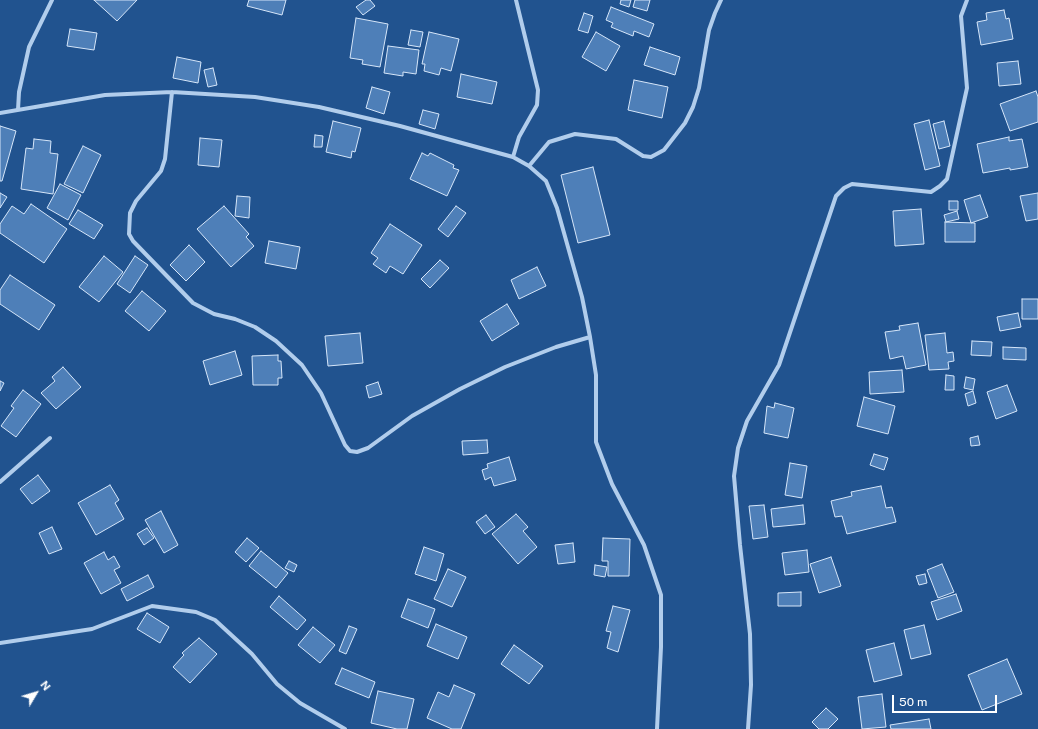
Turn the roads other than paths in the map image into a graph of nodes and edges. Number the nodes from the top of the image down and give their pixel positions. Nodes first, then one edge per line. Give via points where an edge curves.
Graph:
1 (52, 0) edge
2 (516, 0) edge
3 (721, 0) edge
4 (967, 0) edge
5 (172, 92) junction
6 (18, 110) junction
7 (0, 113) edge
8 (513, 157) junction
9 (529, 166) junction
10 (590, 337) junction
11 (50, 438) dead end
12 (0, 482) edge
13 (0, 643) edge
14 (345, 729) edge
15 (657, 729) edge
16 (748, 729) edge

1 - 6 street via 29,47 19,92
2 - 8 street via 538,90 537,105 520,137
3 - 9 street via 710,30 693,107 685,123 664,150 651,157 643,156 616,140 575,134 549,142
4 - 16 street via 961,16 967,88 947,179 931,192 852,184 836,196 779,365 747,421 738,448 734,476 750,634 751,685
5 - 6 street via 105,95
5 - 8 street via 255,97 319,107
5 - 10 street via 165,159 161,171 136,201 130,213 129,234 193,303 214,314 255,327 276,341 302,365 321,393 350,451 357,452 368,448 412,416 505,367
6 - 7 street
8 - 9 street
9 - 10 street via 546,181 557,208 582,297
10 - 15 street via 596,375 596,442 612,484 644,545 661,595
11 - 12 street
13 - 14 street via 92,629 152,606 196,612 215,620 252,654 277,684 300,703

